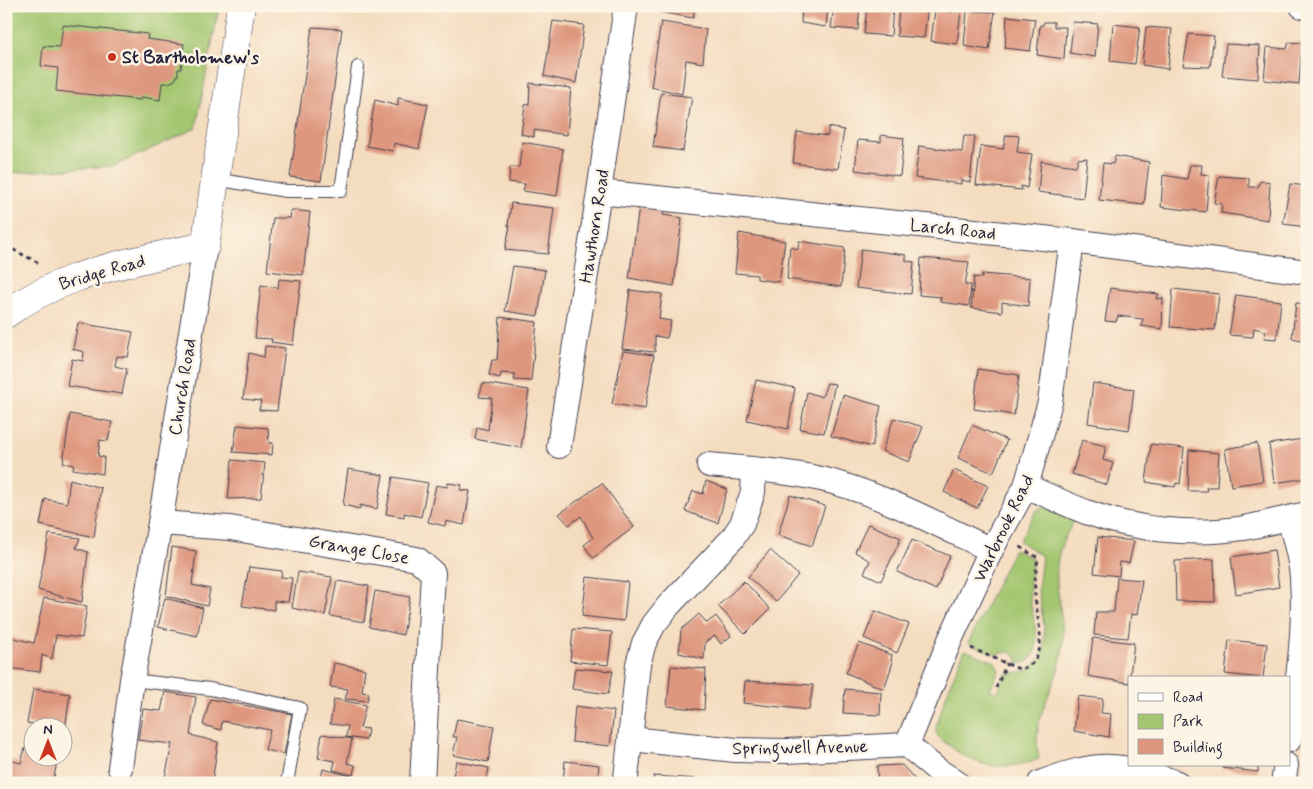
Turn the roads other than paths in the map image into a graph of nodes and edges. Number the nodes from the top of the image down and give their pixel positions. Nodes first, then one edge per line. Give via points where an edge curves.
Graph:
1 (241, 6) edge
2 (626, 6) edge
3 (1302, 6) edge
4 (1307, 7) edge
5 (358, 67) dead end
6 (215, 179) junction
7 (599, 192) junction
8 (1072, 241) junction
9 (205, 247) junction
10 (1307, 272) edge
11 (6, 314) edge
12 (559, 446) dead end
13 (709, 465) dead end
14 (754, 470) junction
15 (1026, 486) junction
16 (1298, 516) edge
17 (160, 523) junction
18 (995, 543) junction
19 (132, 680) junction
20 (1290, 733) edge
21 (631, 739) junction
22 (907, 745) junction
23 (1286, 766) edge
24 (120, 768) dead end
25 (626, 778) dead end
26 (287, 783) edge
27 (422, 783) edge
28 (957, 783) edge
29 (1040, 783) edge
30 (1177, 783) edge
31 (1283, 783) edge

1 - 6 street, Church Road
2 - 7 street, Hawthorn Road
3 - 4 street
5 - 6 lane via 341,191 286,191
6 - 9 street, Church Road
7 - 8 street, Larch Road
7 - 12 street, Hawthorn Road
8 - 10 street, Larch Road
8 - 15 street, Warbrook Road via 1050,402
9 - 11 street, Bridge Road via 71,279 46,289
9 - 17 street, Church Road
13 - 14 street
14 - 18 street via 798,474 860,490
14 - 21 street via 753,492 742,524 732,539 659,617 644,643 638,664
15 - 16 street via 1086,512 1142,527 1209,531 1243,528
15 - 18 street, Warbrook Road
16 - 20 street via 1302,625
17 - 19 street, Church Road
17 - 27 street, Grange Close via 230,528 417,559 433,572
18 - 22 street, Warbrook Road via 950,640
19 - 24 street, Church Road
19 - 26 lane via 210,689 300,708
21 - 22 street, Springwell Avenue via 736,750
21 - 25 street
22 - 28 street
23 - 31 street
29 - 30 street via 1101,766 1145,771

